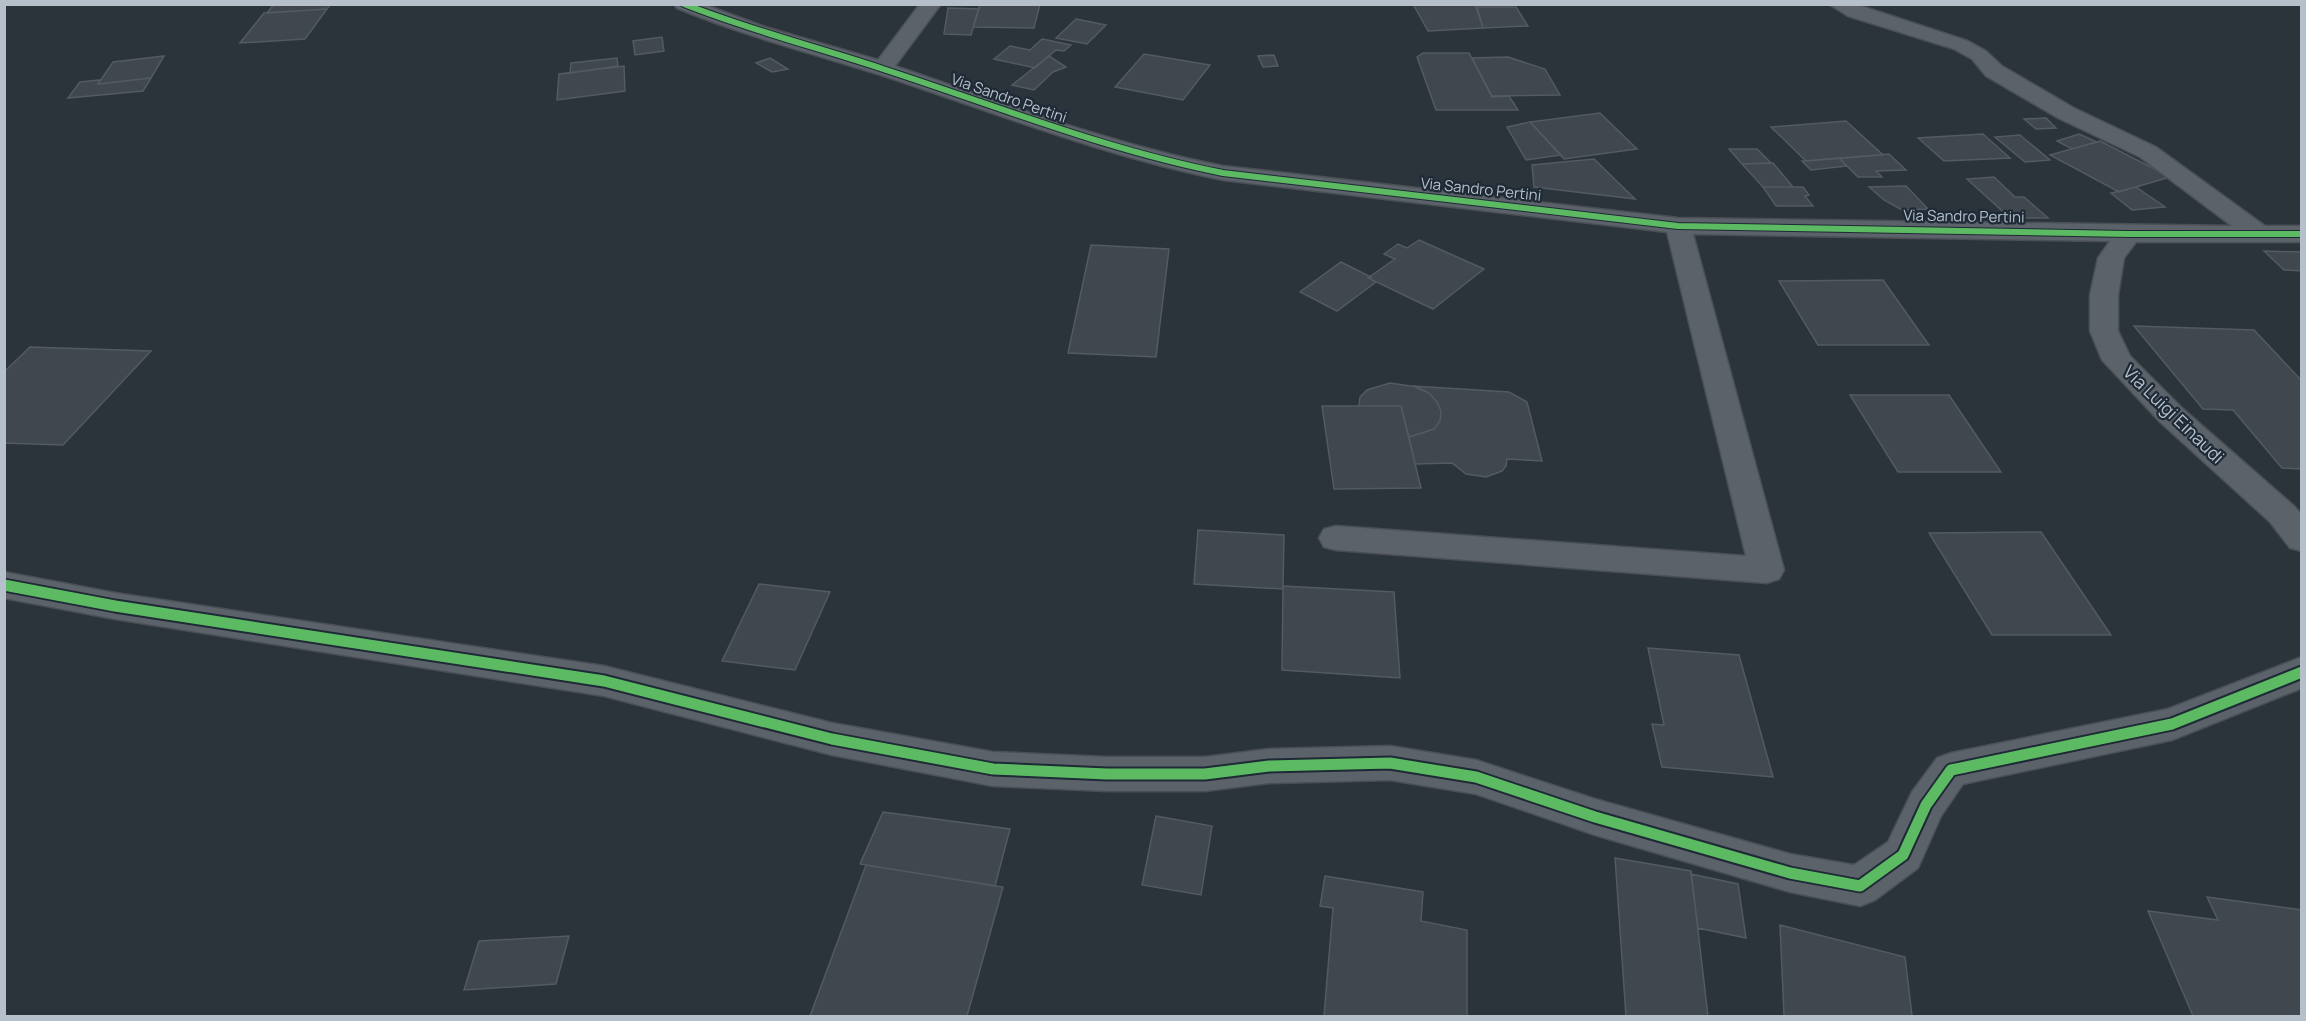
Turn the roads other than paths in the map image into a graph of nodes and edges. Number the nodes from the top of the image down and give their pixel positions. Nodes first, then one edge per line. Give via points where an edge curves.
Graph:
1 (684, 4) edge
2 (931, 4) edge
3 (1839, 4) edge
4 (726, 12) edge
5 (882, 69) junction
6 (1678, 226) junction
7 (2128, 234) junction
8 (2259, 234) junction
9 (2301, 234) edge
10 (2295, 523) edge
11 (1336, 538) dead end
12 (4, 585) edge
13 (2301, 672) edge

1 - 4 street, Via Sandro Pertini
2 - 5 street
3 - 8 street via 1961,45 1994,70 2066,113 2148,152
4 - 5 street, Via Sandro Pertini
5 - 6 street, Via Sandro Pertini via 1089,142 1167,164
6 - 7 street, Via Sandro Pertini
6 - 11 street via 1767,570
7 - 8 street, Via Sandro Pertini
7 - 10 street, Via Luigi Einaudi via 2111,258 2104,295 2104,331 2117,360 2171,415
8 - 9 street, Via Sandro Pertini
12 - 13 street via 115,606 604,681 832,740 993,769 1205,774 1269,766 1390,763 1476,777 1595,818 1790,873 1860,886 1903,855 1926,805 1951,770 2172,724

